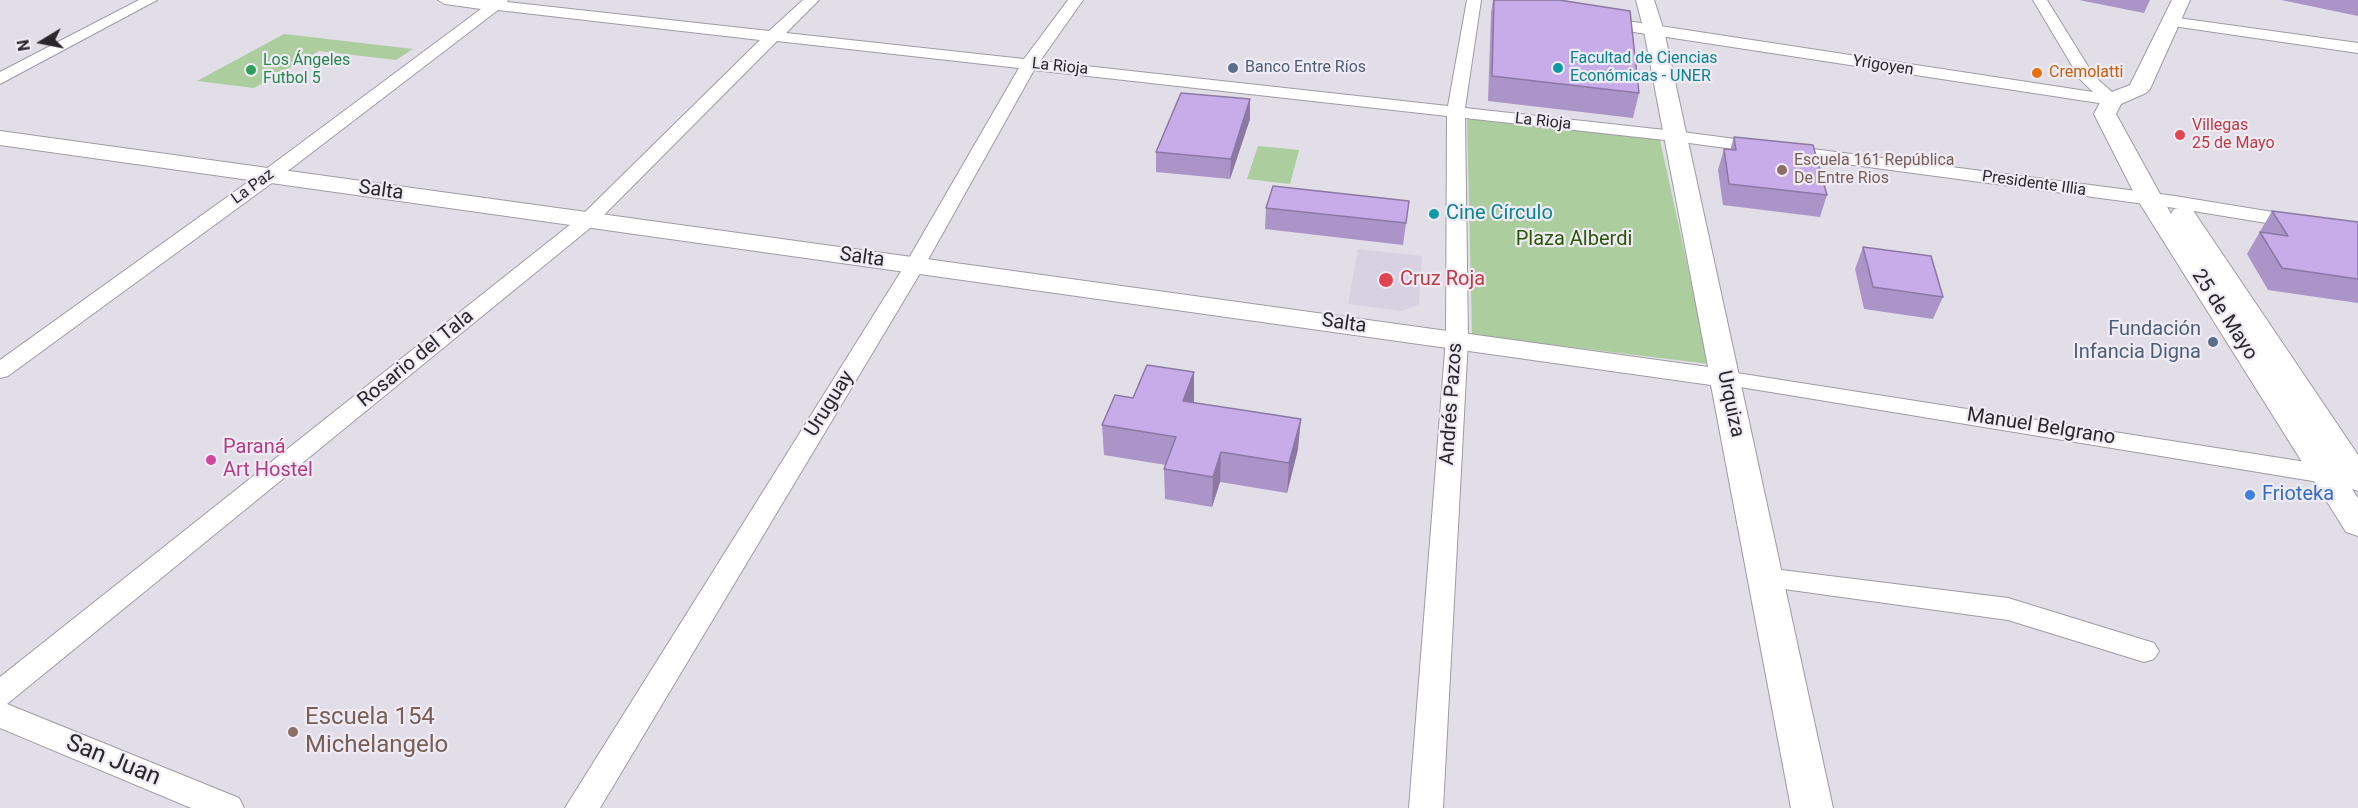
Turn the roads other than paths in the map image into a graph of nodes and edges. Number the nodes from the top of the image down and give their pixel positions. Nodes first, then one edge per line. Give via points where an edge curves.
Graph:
1 (150, 0) edge
2 (445, 0) edge
3 (812, 0) edge
4 (1076, 0) edge
5 (1645, 0) edge
6 (2040, 0) edge
7 (2181, 0) edge
8 (1475, 1) edge
9 (499, 3) edge
10 (1587, 20) edge
11 (2171, 22) junction
12 (1654, 31) junction
13 (771, 38) junction
14 (2358, 48) edge
15 (1030, 63) junction
16 (0, 79) edge
17 (2112, 100) junction
18 (1456, 112) junction
19 (1674, 136) junction
20 (0, 138) edge
21 (269, 176) junction
22 (2162, 200) junction
23 (588, 220) junction
24 (2358, 232) edge
25 (915, 265) junction
26 (1457, 339) junction
27 (0, 371) edge
28 (1724, 378) junction
29 (2349, 476) edge
30 (2358, 524) edge
31 (1765, 578) junction
32 (2144, 651) dead end
33 (0, 694) edge
34 (0, 714) edge
35 (227, 808) edge
36 (582, 808) edge
37 (1426, 808) edge
38 (1812, 808) edge

1 - 16 street
2 - 9 street, La Rioja
3 - 13 street, Rosario del Tala
4 - 15 street, Uruguay
5 - 12 street, Urquiza
6 - 17 street, 25 de Mayo via 2088,79
7 - 11 street
8 - 18 street, Andrés Pazos
9 - 13 street, La Rioja
9 - 21 street, La Paz
10 - 12 street, Yrigoyen
11 - 14 street
11 - 17 street via 2139,89
12 - 17 street, Yrigoyen
12 - 19 street, Urquiza
13 - 15 street, La Rioja
13 - 23 street, Rosario del Tala
15 - 18 street, La Rioja
15 - 25 street, Uruguay
17 - 22 street, 25 de Mayo
18 - 19 street, La Rioja
18 - 26 street, Andrés Pazos
19 - 22 street, Presidente Illia
19 - 28 street, Urquiza
20 - 21 street, Salta
21 - 23 street, Salta
21 - 27 street, La Paz
22 - 24 street, Presidente Illia
22 - 29 street, 25 de Mayo
23 - 25 street, Salta
23 - 33 street, Rosario del Tala
25 - 26 street, Salta
25 - 36 street, Uruguay
26 - 28 street, Salta
26 - 37 street, Andrés Pazos
28 - 29 street, Manuel Belgrano
28 - 31 street, Urquiza
29 - 30 street, 25 de Mayo
31 - 32 street via 2008,609
31 - 38 street, Urquiza
34 - 35 street, San Juan

